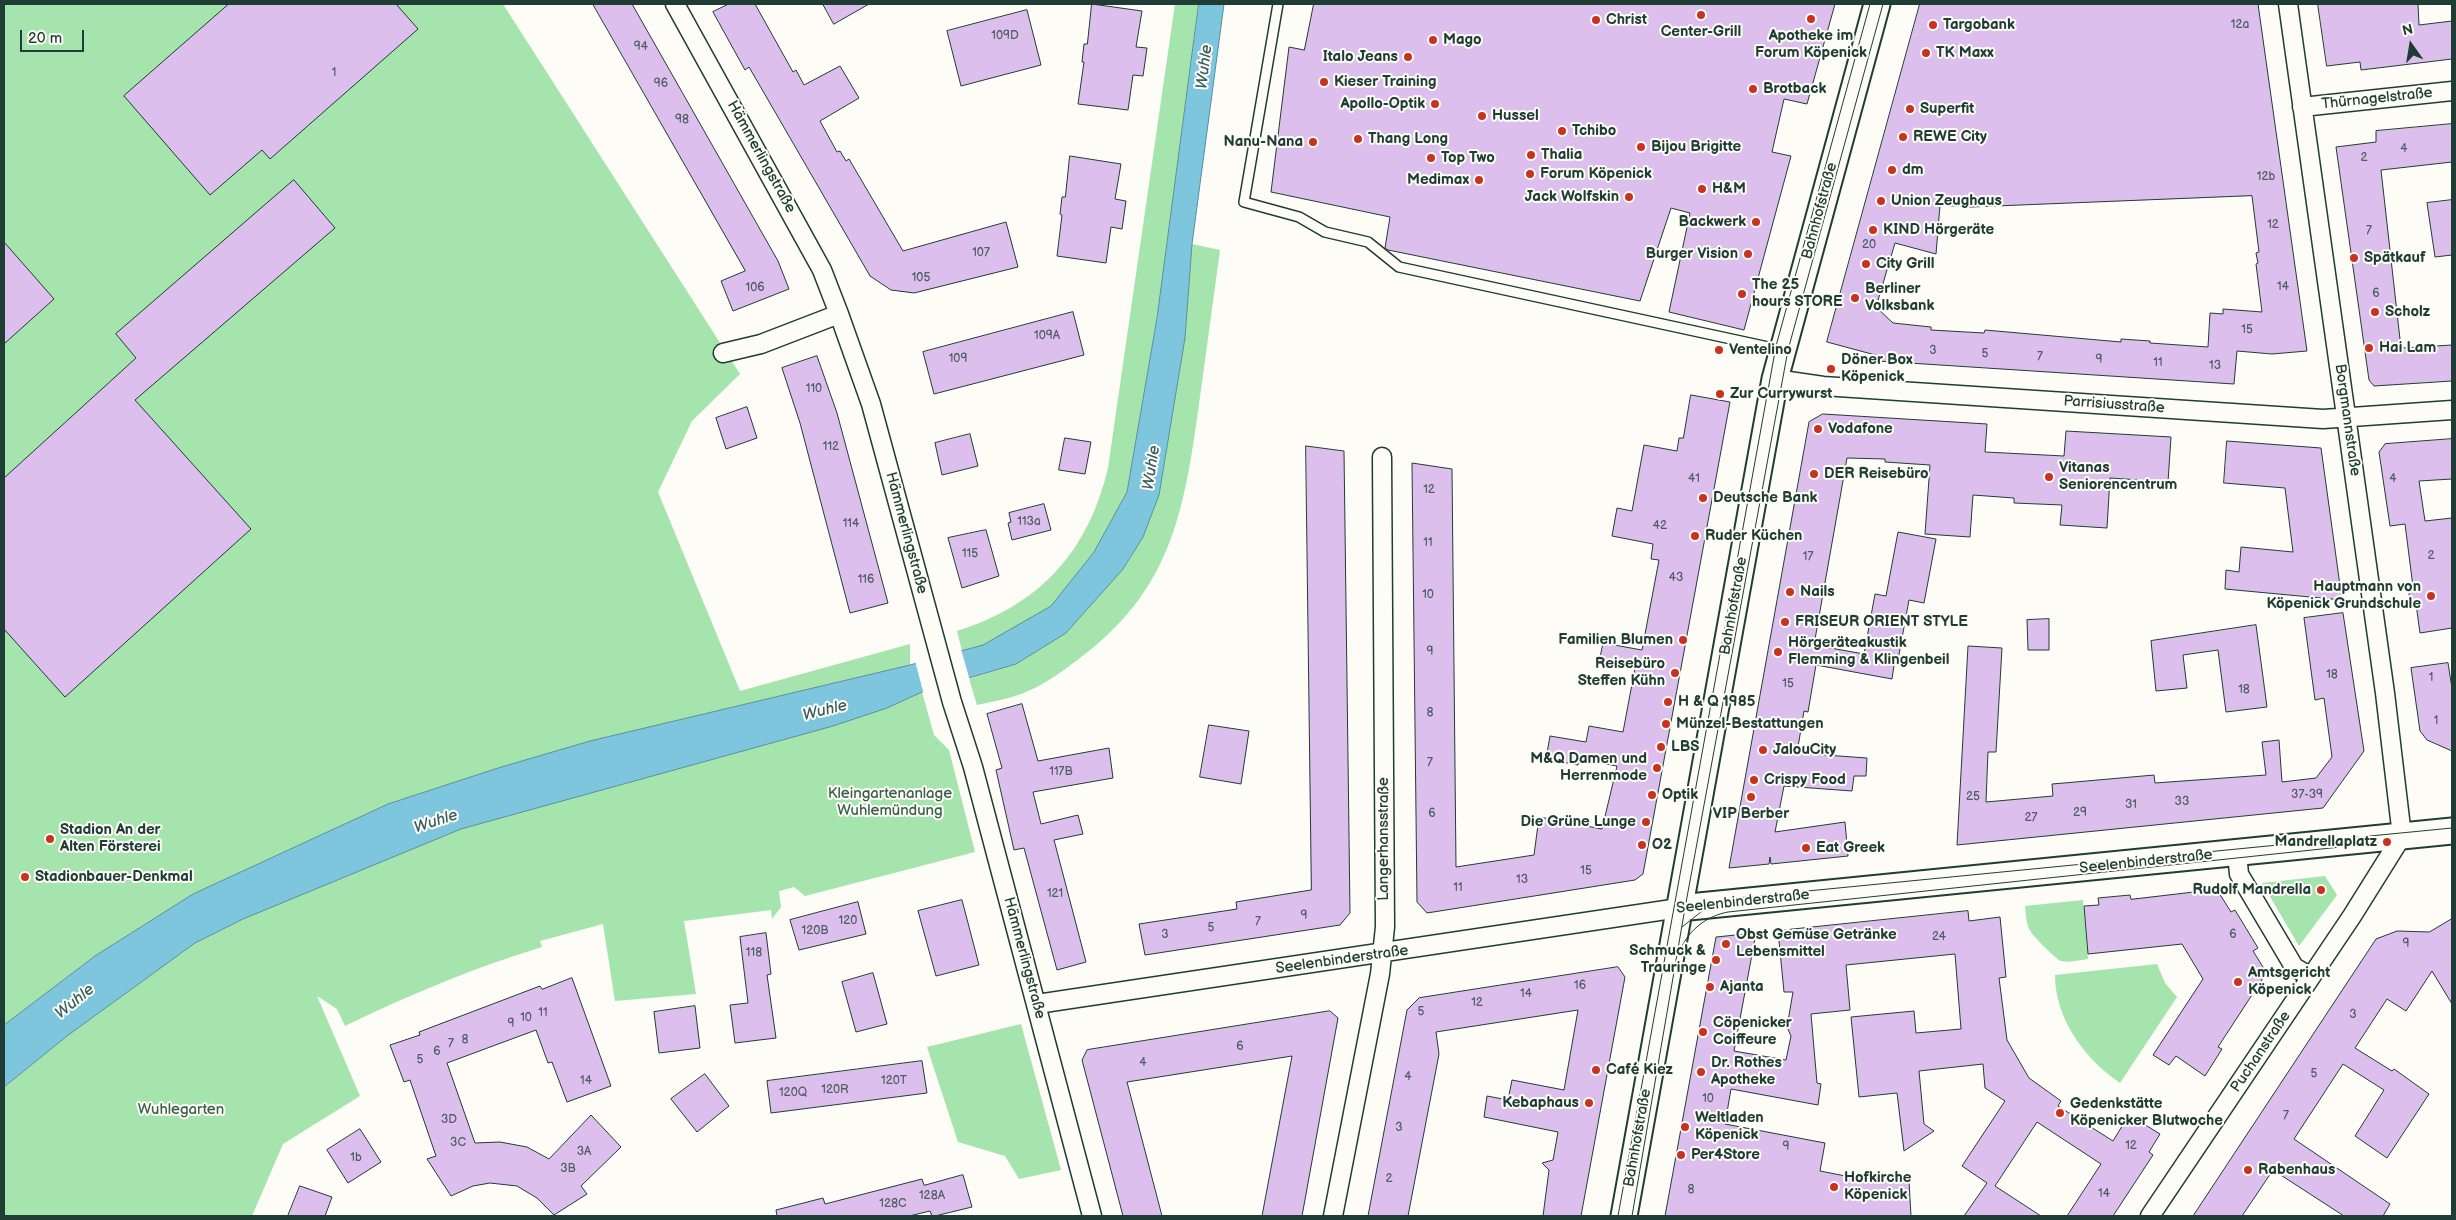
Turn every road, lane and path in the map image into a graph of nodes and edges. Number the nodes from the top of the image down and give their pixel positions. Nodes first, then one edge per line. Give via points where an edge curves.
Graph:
1 (675, 4) edge
2 (1278, 4) edge
3 (1877, 4) edge
4 (2288, 4) edge
5 (2452, 92) edge
6 (2302, 107) junction
7 (840, 314) junction
8 (1782, 350) junction
9 (723, 353) dead end
10 (1775, 379) junction
11 (2452, 410) edge
12 (2347, 416) junction
13 (1382, 458) dead end
14 (2452, 831) edge
15 (2402, 836) junction
16 (2237, 853) junction
17 (1679, 908) junction
18 (1383, 954) junction
19 (2311, 977) junction
20 (1037, 1004) junction
21 (1092, 1216) edge
22 (1334, 1216) edge
23 (1624, 1216) edge
24 (2150, 1216) edge

1 - 7 street, Hämmerlingstraße via 822,270
2 - 8 lane via 1244,202 1299,217 1325,232 1368,242 1399,267
3 - 8 main road, Bahnhofstraße
4 - 6 street, Borgmannstraße
5 - 6 street, Thürnagelstraße
6 - 12 street, Borgmannstraße
7 - 9 street via 761,344
7 - 20 street, Hämmerlingstraße via 872,404
8 - 10 main road, Bahnhofstraße
10 - 12 street, Parrisiusstraße via 1823,386 2323,419
10 - 17 main road, Bahnhofstraße
11 - 12 street, Parrisiusstraße
12 - 15 street, Borgmannstraße
13 - 18 street, Langerhansstraße
14 - 15 main road, Seelenbinderstraße
15 - 16 main road, Seelenbinderstraße
15 - 19 street, Puchanstraße
16 - 17 main road, Seelenbinderstraße
16 - 19 street via 2239,874 2294,967
17 - 18 street, Seelenbinderstraße
17 - 23 main road, Bahnhofstraße
18 - 20 street, Seelenbinderstraße
18 - 22 street, Langerhansstraße
19 - 24 street, Puchanstraße
20 - 21 street, Hämmerlingstraße

